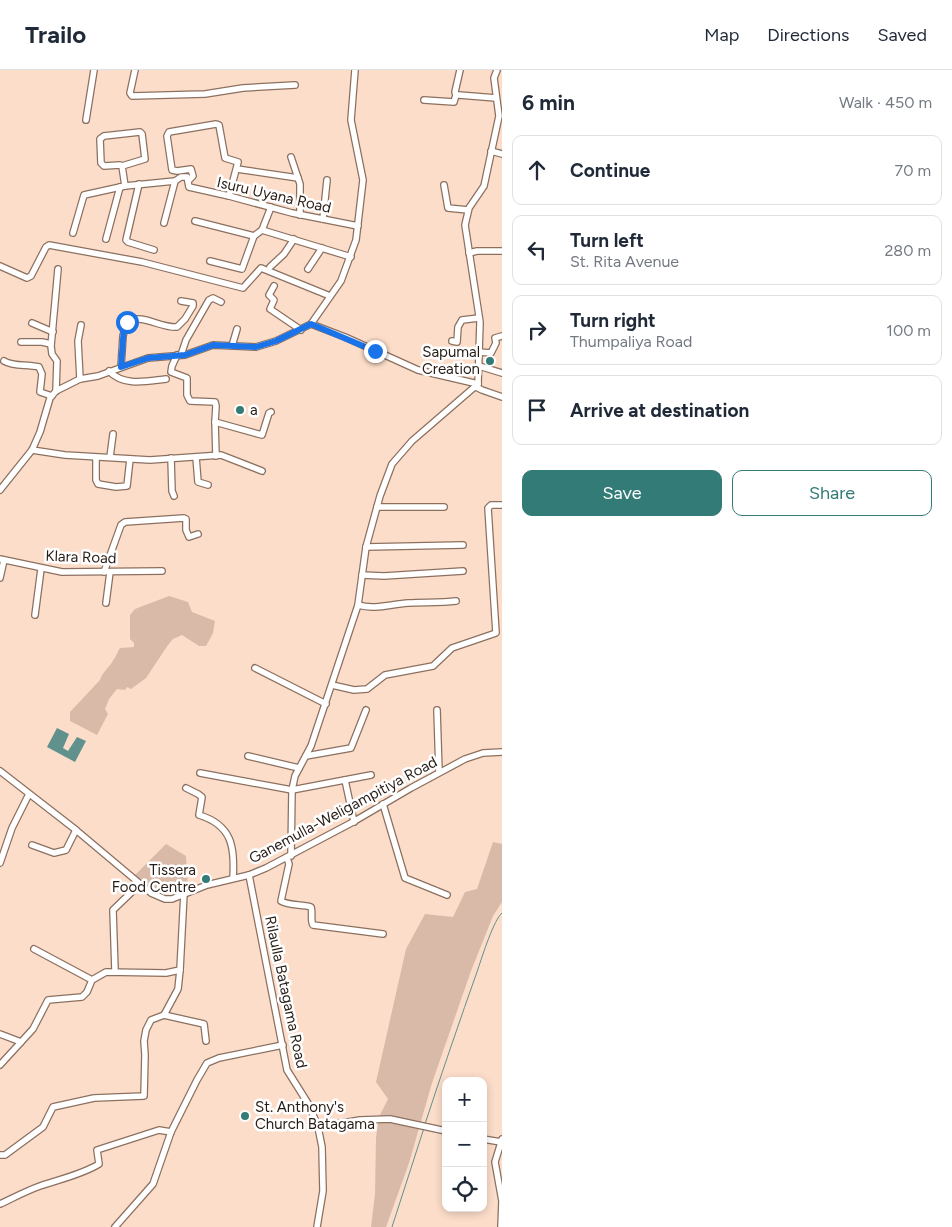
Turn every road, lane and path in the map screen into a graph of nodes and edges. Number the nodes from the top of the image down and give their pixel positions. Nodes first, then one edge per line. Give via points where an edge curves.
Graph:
1 (94, 70) edge
2 (134, 70) edge
3 (355, 70) edge
4 (460, 70) edge
5 (497, 70) edge
6 (295, 85) dead end
7 (456, 95) junction
8 (496, 98) junction
9 (424, 100) dead end
10 (86, 120) dead end
11 (491, 151) junction
12 (502, 154) edge
13 (291, 157) dead end
14 (122, 166) junction
15 (237, 169) junction
16 (298, 178) junction
17 (327, 180) dead end
18 (175, 181) junction
19 (188, 182) junction
20 (139, 184) junction
21 (444, 185) dead end
22 (122, 186) junction
23 (229, 196) junction
24 (271, 207) junction
25 (468, 210) junction
26 (300, 215) junction
27 (323, 219) junction
28 (195, 221) dead end
29 (164, 223) dead end
30 (358, 226) junction
31 (262, 230) junction
32 (73, 233) dead end
33 (254, 236) junction
34 (294, 239) junction
35 (106, 240) dead end
36 (322, 248) junction
37 (154, 250) dead end
38 (502, 251) edge
39 (469, 253) junction
40 (351, 256) junction
41 (210, 261) dead end
42 (0, 266) edge
43 (270, 267) dead end
44 (58, 269) dead end
45 (308, 269) dead end
46 (274, 286) dead end
47 (330, 296) junction
48 (180, 301) dead end
49 (221, 302) dead end
50 (479, 318) junction
51 (32, 323) dead end
52 (311, 324) junction
53 (81, 325) dead end
54 (237, 329) dead end
55 (301, 330) junction
56 (53, 332) junction
57 (502, 336) edge
58 (452, 341) dead end
59 (21, 342) dead end
60 (51, 344) junction
61 (232, 346) junction
62 (479, 352) junction
63 (179, 355) junction
64 (4, 361) dead end
65 (479, 366) junction
66 (121, 367) junction
67 (109, 371) junction
68 (502, 373) edge
69 (80, 379) junction
70 (166, 379) dead end
71 (477, 385) junction
72 (54, 393) junction
73 (502, 397) edge
74 (271, 412) dead end
75 (215, 422) junction
76 (113, 434) dead end
77 (32, 450) junction
78 (216, 456) junction
79 (196, 457) junction
80 (96, 458) junction
81 (110, 458) junction
82 (130, 458) junction
83 (171, 458) junction
84 (262, 471) dead end
85 (3, 483) edge
86 (208, 485) dead end
87 (0, 490) edge
88 (174, 496) dead end
89 (502, 505) edge
90 (377, 507) junction
91 (444, 507) dead end
92 (198, 534) dead end
93 (463, 545) dead end
94 (366, 547) junction
95 (2, 559) edge
96 (41, 569) junction
97 (162, 571) dead end
98 (463, 571) dead end
99 (107, 572) junction
100 (362, 575) junction
101 (0, 578) edge
102 (456, 601) dead end
103 (106, 603) dead end
104 (358, 605) junction
105 (35, 616) dead end
106 (499, 633) edge
107 (256, 668) dead end
108 (332, 685) junction
109 (326, 704) junction
110 (366, 710) dead end
111 (437, 710) dead end
112 (502, 752) edge
113 (248, 756) dead end
114 (306, 756) junction
115 (299, 768) junction
116 (0, 771) edge
117 (438, 772) junction
118 (200, 773) dead end
119 (371, 775) dead end
120 (345, 780) junction
121 (186, 788) dead end
122 (292, 790) junction
123 (29, 794) junction
124 (383, 804) junction
125 (354, 822) junction
126 (76, 830) junction
127 (32, 845) dead end
128 (289, 857) junction
129 (0, 863) edge
130 (249, 875) junction
131 (233, 878) junction
132 (140, 884) junction
133 (184, 893) junction
134 (446, 895) dead end
135 (383, 934) dead end
136 (34, 948) dead end
137 (180, 970) junction
138 (115, 971) junction
139 (92, 980) junction
140 (164, 1015) junction
141 (0, 1034) edge
142 (206, 1040) dead end
143 (21, 1042) junction
144 (283, 1045) junction
145 (0, 1065) edge
146 (318, 1127) junction
147 (442, 1130) edge
148 (171, 1132) junction
149 (487, 1139) edge
150 (501, 1140) edge
151 (0, 1156) edge
152 (0, 1204) edge
153 (115, 1227) edge
154 (317, 1227) edge
155 (500, 1227) edge

1 - 10 street
2 - 6 street via 132,96 205,94
3 - 30 street via 351,120 363,180
4 - 7 street
5 - 8 street via 494,78
7 - 8 street
7 - 9 street via 454,102
8 - 11 street via 499,116
11 - 12 street
11 - 25 street via 484,186
13 - 16 street
14 - 14 street via 104,166 101,163 100,139 140,132 145,159
14 - 22 street
15 - 16 street
15 - 19 street via 238,162 225,158 218,125 169,132 172,170 190,169 193,176
15 - 23 street
16 - 26 street
17 - 27 street
18 - 19 street via 187,177
18 - 20 street
18 - 29 street
19 - 23 street, Isuru Uyana Road via 189,187 199,191
20 - 22 street
20 - 37 street via 126,240
21 - 25 street via 448,208
22 - 32 street via 84,195
22 - 35 street
23 - 24 street, Isuru Uyana Road
24 - 26 street, Isuru Uyana Road
24 - 31 street
25 - 39 street via 465,225
26 - 27 street, Isuru Uyana Road
27 - 30 street, Isuru Uyana Road
28 - 33 street
30 - 40 street
31 - 33 street
31 - 34 street
33 - 41 street via 242,269
34 - 36 street
34 - 43 street
36 - 40 street
36 - 45 street
38 - 39 street
39 - 50 street
40 - 47 street via 341,281
42 - 47 street via 28,278 49,245 142,262 243,288 261,268
44 - 56 street
46 - 55 street via 269,295 274,300 270,309
47 - 52 street
48 - 66 street via 193,306 177,327 139,319 127,322
49 - 63 street via 213,298 209,300
50 - 58 street via 462,320 457,342
50 - 62 street
51 - 56 street
52 - 55 street
52 - 71 street via 418,370
53 - 69 street via 78,341
54 - 61 street
55 - 61 street via 256,347
56 - 60 street
57 - 62 street via 495,338 491,353
59 - 60 street
60 - 72 street via 57,361
61 - 63 street via 213,345
62 - 65 street
63 - 66 street via 148,358
63 - 75 street via 171,372 187,378 190,401 215,402
64 - 72 street via 13,366 24,364 40,368 40,392
65 - 68 street
65 - 71 street
66 - 67 street
67 - 69 street
67 - 70 street via 121,380
69 - 72 street
71 - 73 street
71 - 90 street via 412,440 392,464
72 - 77 street
74 - 75 street via 262,435
75 - 78 street
76 - 81 street
77 - 80 street
77 - 85 street
78 - 79 street
78 - 84 street via 221,455
79 - 83 street
79 - 86 street via 198,482
80 - 81 street
80 - 82 street via 98,484 128,486
81 - 82 street
82 - 83 street
83 - 88 street
85 - 87 street
89 - 106 street via 488,508
90 - 91 street
90 - 94 street
92 - 99 street via 189,537 184,518 125,522 121,525
93 - 94 street
94 - 100 street
95 - 96 street, Klara Road
95 - 101 street
96 - 99 street, Klara Road
96 - 105 street
97 - 99 street, Klara Road
98 - 100 street
99 - 103 street
100 - 104 street
102 - 104 street via 376,608
104 - 108 street
106 - 108 street via 452,648 433,666 385,675 367,690
107 - 109 street
108 - 109 street
109 - 114 street
110 - 114 street via 351,748
111 - 117 street
112 - 117 street, Ganemulla-Weligampitiya Road via 483,752
113 - 115 street
114 - 115 street
115 - 122 street
116 - 123 street, Ganemulla-Weligampitiya Road
117 - 124 street, Ganemulla-Weligampitiya Road
118 - 122 street
119 - 120 street
120 - 122 street
120 - 125 street
121 - 131 street via 202,797 199,814 223,828 230,840 234,856
122 - 128 street
123 - 126 street, Ganemulla-Weligampitiya Road
123 - 129 street
124 - 125 street, Ganemulla-Weligampitiya Road
124 - 134 street via 405,878
125 - 128 street, Ganemulla-Weligampitiya Road
126 - 127 street via 66,850 54,853
126 - 132 street, Ganemulla-Weligampitiya Road
128 - 130 street, Ganemulla-Weligampitiya Road
128 - 135 street via 281,900 284,903 311,908 313,925
130 - 131 street, Ganemulla-Weligampitiya Road
130 - 144 street, Rilaulla Batagama Road
131 - 133 street, Ganemulla-Weligampitiya Road
132 - 133 street, Ganemulla-Weligampitiya Road via 166,899
132 - 138 street via 113,910
133 - 137 street
136 - 139 street
137 - 138 street via 166,973
137 - 140 street via 178,989
138 - 139 street
139 - 143 street via 82,998 48,1000 33,1029
140 - 142 street via 204,1024
140 - 151 street via 151,1020 146,1030 144,1096 94,1098 53,1107 43,1127
141 - 143 street
143 - 145 street
144 - 146 street, Rilaulla Batagama Road via 287,1070 309,1105
144 - 148 street via 207,1063
146 - 147 street via 360,1120 390,1120
146 - 154 street, Rilaulla Batagama Road via 323,1191
148 - 152 street via 159,1130 97,1150 100,1164 95,1167
148 - 153 street via 154,1184
149 - 150 street
150 - 155 street via 495,1162 502,1201

